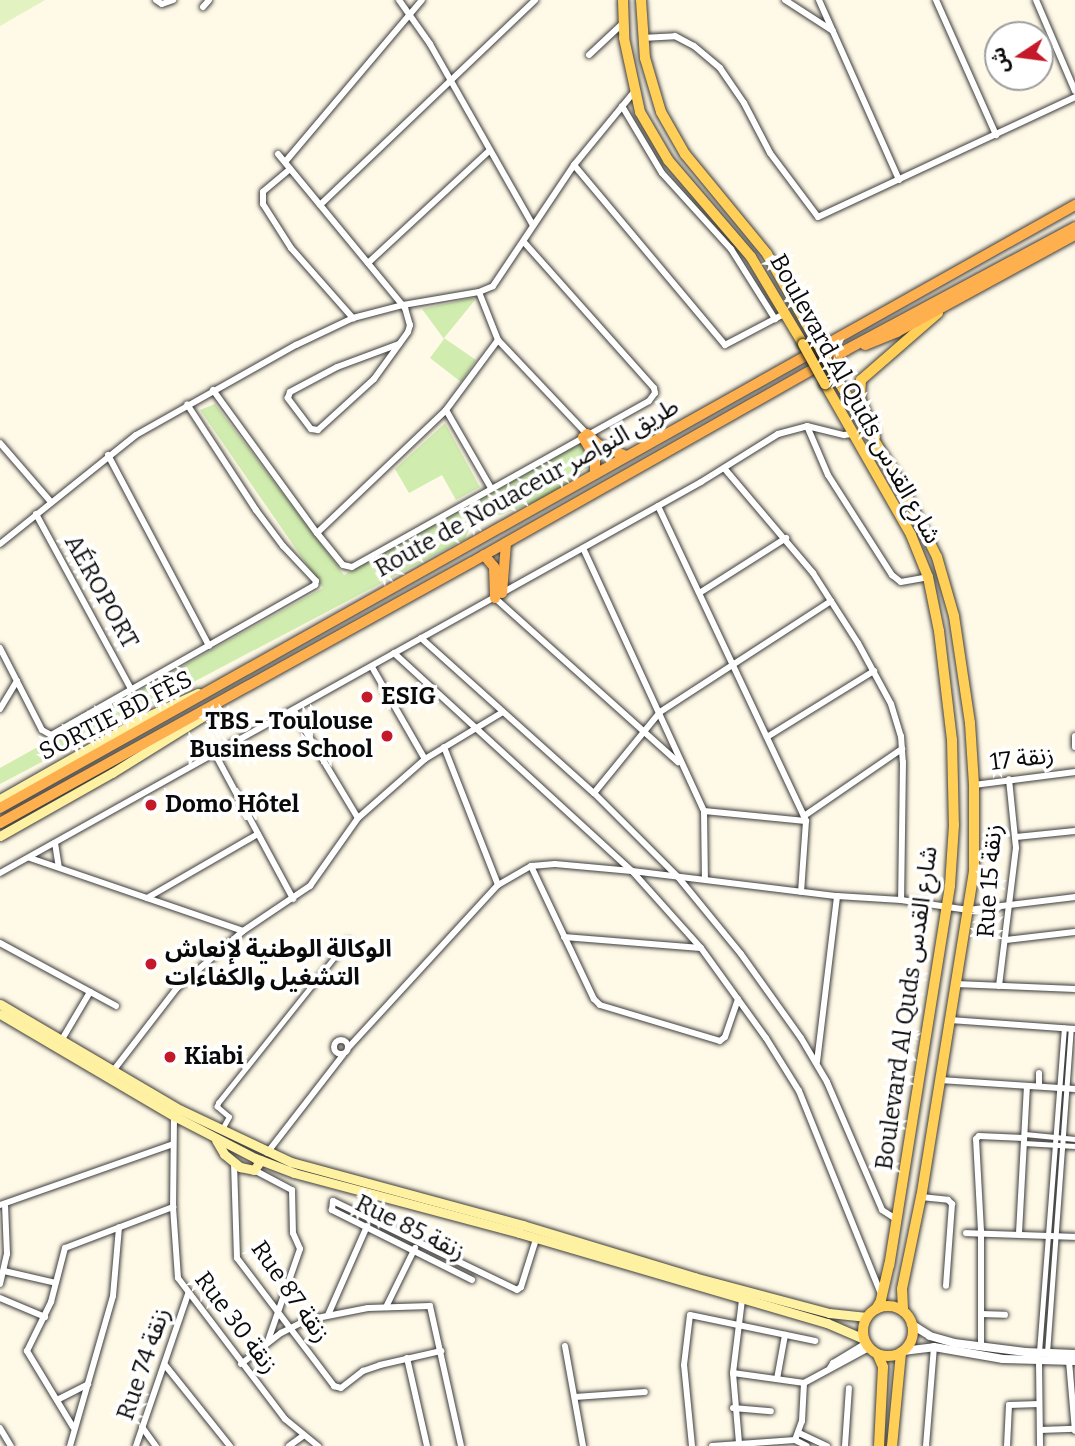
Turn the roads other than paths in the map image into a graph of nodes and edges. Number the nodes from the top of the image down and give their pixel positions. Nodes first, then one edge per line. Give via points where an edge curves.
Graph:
1 (156, 0) edge
2 (173, 0) edge
3 (209, 0) edge
4 (399, 0) edge
5 (422, 0) edge
6 (535, 0) edge
7 (623, 0) edge
8 (642, 0) edge
9 (785, 0) edge
10 (820, 0) edge
11 (936, 0) edge
12 (1036, 0) edge
13 (203, 7) dead end
14 (410, 15) junction
15 (622, 24) junction
16 (834, 31) junction
17 (642, 38) junction
18 (589, 55) dead end
19 (450, 82) junction
20 (634, 92) junction
21 (1075, 92) edge
22 (1075, 97) edge
23 (622, 106) junction
24 (996, 135) junction
25 (490, 150) junction
26 (278, 154) dead end
27 (285, 162) junction
28 (574, 165) junction
29 (290, 169) junction
30 (899, 180) junction
31 (320, 205) junction
32 (1075, 205) edge
33 (533, 225) junction
34 (1075, 227) edge
35 (1075, 235) edge
36 (524, 242) junction
37 (368, 263) junction
38 (479, 292) junction
39 (403, 305) junction
40 (946, 306) junction
41 (786, 313) junction
42 (353, 318) junction
43 (775, 319) junction
44 (498, 340) junction
45 (399, 344) junction
46 (846, 350) junction
47 (213, 390) junction
48 (187, 404) junction
49 (446, 410) junction
50 (807, 426) junction
51 (582, 432) junction
52 (852, 434) junction
53 (875, 441) junction
54 (0, 443) edge
55 (108, 455) junction
56 (626, 456) junction
57 (724, 468) junction
58 (595, 474) junction
59 (491, 488) junction
60 (51, 502) junction
61 (658, 506) junction
62 (36, 514) junction
63 (317, 533) junction
64 (786, 538) junction
65 (506, 543) junction
66 (0, 544) edge
67 (583, 548) junction
68 (484, 555) junction
69 (928, 577) junction
70 (701, 592) junction
71 (499, 598) junction
72 (831, 601) junction
73 (421, 638) junction
74 (209, 646) junction
75 (0, 648) edge
76 (394, 653) junction
77 (733, 665) junction
78 (372, 667) junction
79 (874, 671) junction
80 (17, 681) junction
81 (213, 687) junction
82 (131, 689) junction
83 (224, 699) junction
84 (0, 709) edge
85 (293, 710) junction
86 (503, 712) junction
87 (660, 712) junction
88 (477, 727) junction
89 (645, 732) junction
90 (767, 737) junction
91 (444, 747) junction
92 (902, 749) junction
93 (214, 752) junction
94 (425, 759) junction
95 (681, 765) junction
96 (1075, 772) edge
97 (1009, 779) junction
98 (974, 785) junction
99 (594, 793) junction
100 (0, 799) edge
101 (0, 808) edge
102 (704, 811) junction
103 (358, 818) junction
104 (805, 819) junction
105 (0, 824) edge
106 (1075, 831) edge
107 (258, 834) junction
108 (0, 836) edge
109 (1016, 837) junction
110 (55, 844) junction
111 (30, 858) junction
112 (531, 866) junction
113 (59, 867) junction
114 (632, 871) junction
115 (0, 873) edge
116 (678, 877) junction
117 (705, 879) junction
118 (498, 885) junction
119 (802, 892) junction
120 (837, 896) junction
121 (1075, 897) edge
122 (147, 898) junction
123 (293, 899) junction
124 (901, 900) junction
125 (1011, 905) junction
126 (947, 906) junction
127 (968, 910) junction
128 (243, 931) junction
129 (1075, 932) edge
130 (564, 937) junction
131 (348, 940) dead end
132 (1006, 940) junction
133 (0, 943) edge
134 (701, 948) junction
135 (956, 984) junction
136 (999, 986) junction
137 (1075, 989) edge
138 (90, 992) junction
139 (738, 999) junction
140 (0, 1003) edge
141 (116, 1006) dead end
142 (0, 1016) edge
143 (950, 1020) junction
144 (1070, 1029) edge
145 (61, 1041) junction
146 (348, 1048) junction
147 (343, 1055) junction
148 (817, 1064) junction
149 (113, 1071) junction
150 (1039, 1073) dead end
151 (940, 1080) junction
152 (1027, 1086) junction
153 (1039, 1086) junction
154 (1062, 1088) junction
155 (1075, 1088) edge
156 (174, 1116) junction
157 (221, 1130) junction
158 (1054, 1138) junction
159 (1062, 1138) junction
160 (1024, 1139) junction
161 (1075, 1139) edge
162 (216, 1140) junction
163 (173, 1144) junction
164 (1054, 1145) junction
165 (1061, 1145) junction
166 (1075, 1146) edge
167 (268, 1152) junction
168 (261, 1160) junction
169 (234, 1163) junction
170 (254, 1170) junction
171 (920, 1197) junction
172 (3, 1204) edge
173 (173, 1207) junction
174 (371, 1218) junction
175 (896, 1219) junction
176 (119, 1227) junction
177 (366, 1227) junction
178 (981, 1231) junction
179 (966, 1233) dead end
180 (1019, 1233) junction
181 (1052, 1235) junction
182 (1075, 1237) edge
183 (536, 1239) junction
184 (418, 1243) junction
185 (414, 1251) junction
186 (4, 1271) junction
187 (472, 1280) dead end
188 (56, 1283) junction
189 (0, 1284) edge
190 (946, 1286) dead end
191 (188, 1294) junction
192 (0, 1298) edge
193 (882, 1298) junction
194 (742, 1300) junction
195 (386, 1307) junction
196 (876, 1309) junction
197 (279, 1311) junction
198 (902, 1311) junction
199 (982, 1314) junction
200 (328, 1315) junction
201 (1005, 1315) dead end
202 (45, 1317) junction
203 (867, 1317) junction
204 (738, 1324) junction
205 (911, 1324) junction
206 (290, 1328) junction
207 (785, 1335) junction
208 (815, 1341) dead end
209 (267, 1343) junction
210 (565, 1346) dead end
211 (869, 1346) junction
212 (981, 1347) junction
213 (934, 1348) junction
214 (442, 1351) junction
215 (902, 1352) junction
216 (1041, 1356) junction
217 (407, 1358) junction
218 (1073, 1359) edge
219 (241, 1364) junction
220 (165, 1365) junction
221 (733, 1373) junction
222 (777, 1379) junction
223 (804, 1383) junction
224 (88, 1384) junction
225 (849, 1388) dead end
226 (645, 1392) dead end
227 (575, 1397) junction
228 (57, 1400) junction
229 (1038, 1404) junction
230 (733, 1408) junction
231 (771, 1411) dead end
232 (1075, 1419) edge
233 (73, 1427) junction
234 (142, 1427) junction
235 (0, 1428) edge
236 (1040, 1430) junction
237 (1075, 1430) edge
238 (303, 1436) junction
239 (797, 1437) junction
240 (739, 1443) junction
241 (770, 1444) edge
242 (11, 1446) edge
243 (70, 1446) edge
244 (136, 1446) edge
245 (156, 1446) edge
246 (230, 1446) edge
247 (289, 1446) edge
248 (318, 1446) edge
249 (427, 1446) edge
250 (461, 1446) edge
251 (583, 1446) edge
252 (692, 1446) edge
253 (712, 1446) edge
254 (807, 1446) edge
255 (827, 1446) edge
256 (845, 1446) edge
257 (879, 1446) edge
258 (892, 1446) edge
259 (926, 1446) edge
260 (1007, 1446) edge
261 (1040, 1446) edge

1 - 2 street via 162,4
3 - 13 street
4 - 14 street
5 - 14 street
6 - 19 street
7 - 15 main road, Boulevard Al Quds شارع القدس
8 - 17 main road, Boulevard Al Quds شارع القدس
9 - 16 street
10 - 16 street
11 - 24 street
12 - 21 street
14 - 19 street
14 - 27 street
15 - 18 street
15 - 20 main road, Boulevard Al Quds شارع القدس
16 - 30 street
17 - 30 street via 675,36 720,68 770,153 818,217
17 - 53 main road, Boulevard Al Quds شارع القدس, bridge via 651,86 671,132 767,254
19 - 25 street
19 - 31 street
20 - 23 street
20 - 41 main road, Boulevard Al Quds شارع القدس via 667,160 751,257
22 - 24 street
23 - 28 street
23 - 43 street via 662,173 731,249
24 - 30 street
25 - 33 street
25 - 37 street
26 - 27 street
27 - 29 street
28 - 33 street
28 - 43 street via 725,345
29 - 31 street
29 - 42 street via 263,192 263,204 291,247
31 - 37 street
32 - 56 highway, Route de Nouaceur طريق النواصر
33 - 36 street
34 - 46 highway, Route de Nouaceur طريق النواصر
35 - 40 highway
36 - 38 street via 498,281
36 - 51 street via 654,388 649,401
37 - 39 street
38 - 39 street
38 - 44 street
39 - 42 street
39 - 45 street via 410,325
40 - 46 highway via 887,337
40 - 53 main road via 861,380 860,398 873,424
41 - 43 street
41 - 52 main road, Boulevard Al Quds شارع القدس, bridge
42 - 47 street
44 - 49 street
44 - 51 street
45 - 45 street via 374,379 317,430 311,429 288,398 290,392 337,366
46 - 65 highway, Route de Nouaceur طريق النواصر
47 - 48 street
47 - 63 street
48 - 55 street
48 - 74 street via 256,510 316,581 313,587
49 - 59 street
49 - 63 street
50 - 52 street
50 - 57 street via 778,434
50 - 69 street via 828,475 892,575 901,582
51 - 56 highway
51 - 58 highway via 595,458
51 - 59 street
52 - 69 main road, Boulevard Al Quds شارع القدس via 911,535
53 - 98 main road, Boulevard Al Quds شارع القدس via 927,531 941,567 962,657
54 - 60 street
55 - 60 street
55 - 74 street
56 - 58 highway, Route de Nouaceur طريق النواصر
57 - 61 street
57 - 64 street
58 - 81 highway, Route de Nouaceur طريق النواصر
59 - 63 street via 352,566 343,565
60 - 62 street
61 - 67 street
61 - 70 street
62 - 66 street
62 - 82 street, AÉROPORT
64 - 70 street
64 - 72 street
65 - 68 highway, Route de Nouaceur طريق النواصر
65 - 71 highway
67 - 71 street
67 - 87 street
68 - 71 highway via 494,567
68 - 83 highway, Route de Nouaceur طريق النواصر
69 - 126 main road, Boulevard Al Quds شارع القدس via 952,740 954,825
70 - 77 street
71 - 73 street
71 - 89 street
72 - 77 street
72 - 79 street
73 - 76 street
73 - 86 street
74 - 82 street
75 - 80 street
76 - 78 street
76 - 88 street
77 - 87 street
77 - 90 street
78 - 85 street
78 - 94 street
79 - 90 street
79 - 92 street via 891,704
80 - 82 street via 47,736
80 - 84 street
81 - 100 main road, SORTIE BD FÈS via 139,720
81 - 101 highway, Route de Nouaceur طريق النواصر
83 - 105 highway, Route de Nouaceur طريق النواصر
83 - 108 main road via 161,744
85 - 93 street
85 - 103 street
86 - 88 street
86 - 99 street
87 - 89 street
87 - 95 street
88 - 91 street
88 - 114 street
89 - 95 street
89 - 99 street
90 - 104 street
91 - 94 street
91 - 118 street
92 - 104 street
92 - 124 street
93 - 107 street
93 - 110 street
94 - 103 street
95 - 102 street
96 - 97 street, زنقة 17
97 - 98 street, زنقة 17
97 - 109 street, Rue 15 زنقة
98 - 127 main road, Boulevard Al Quds شارع القدس via 974,871
99 - 116 street
102 - 104 street
102 - 117 street
103 - 123 street via 314,882
104 - 119 street
106 - 109 street
107 - 122 street
107 - 123 street
109 - 125 street, Rue 15 زنقة
110 - 111 street
110 - 113 street
111 - 113 street
111 - 115 street
112 - 114 street
112 - 118 street
112 - 130 street
113 - 122 street
114 - 116 street
114 - 134 street
116 - 117 street
116 - 148 street via 741,954
117 - 119 street
118 - 146 street
119 - 120 street
120 - 124 street
120 - 148 street
121 - 125 street
122 - 128 street
123 - 128 street
124 - 126 street
125 - 127 street
125 - 132 street, Rue 15 زنقة
126 - 127 street
126 - 175 main road, Boulevard Al Quds شارع القدس
127 - 135 main road, Boulevard Al Quds شارع القدس
128 - 149 street via 177,988
129 - 132 street
130 - 134 street
130 - 139 street via 594,999 603,1006 720,1041
131 - 157 street via 218,1103 229,1117
132 - 136 street, Rue 15 زنقة
133 - 138 street
134 - 139 street
135 - 136 street
135 - 143 main road, Boulevard Al Quds شارع القدس
136 - 137 street
138 - 141 street
138 - 145 street
139 - 193 street via 799,1091
140 - 145 main road
142 - 156 main road
143 - 144 street
143 - 151 main road, Boulevard Al Quds شارع القدس
144 - 154 street
145 - 149 main road
146 - 147 street
146 - 147 street via 344,1041 336,1042 335,1051
147 - 167 street
148 - 175 street via 882,1209
149 - 157 main road
150 - 153 street
151 - 152 street
151 - 171 main road, Boulevard Al Quds شارع القدس
152 - 153 street
152 - 160 street
153 - 154 street
154 - 155 street
154 - 158 street
154 - 159 street
156 - 162 main road
156 - 163 street, Rue 30 زنقة
157 - 167 main road
158 - 159 street
158 - 160 street
158 - 164 street
159 - 161 street
159 - 165 street
160 - 164 street
160 - 178 street via 976,1139
160 - 180 street
162 - 168 main road
162 - 169 main road
163 - 172 street
163 - 173 street, Rue 30 زنقة
164 - 165 street
164 - 181 street
165 - 166 street
165 - 181 street
167 - 168 street
167 - 203 main road via 694,1278 829,1313
168 - 170 main road
168 - 183 main road
169 - 170 main road
169 - 197 street, Rue 87 زنقة via 235,1252
170 - 197 street via 290,1188 293,1195 293,1233 300,1249
171 - 190 street via 953,1204
171 - 198 main road, Boulevard Al Quds شارع القدس
172 - 186 street via 8,1239
173 - 176 street
173 - 191 street, Rue 30 زنقة via 176,1268
174 - 177 street
174 - 177 street, Rue 85 زنقة via 335,1200 331,1210
174 - 184 street
175 - 193 main road, Boulevard Al Quds شارع القدس
176 - 188 street via 66,1246
176 - 224 street via 113,1296
177 - 185 street, Rue 85 زنقة
177 - 200 street
178 - 179 street
178 - 180 street
178 - 199 street
180 - 181 street
181 - 182 street
181 - 216 street
183 - 184 street via 517,1290
183 - 194 main road
184 - 185 street
185 - 187 street, Rue 85 زنقة
185 - 195 street
186 - 188 street
186 - 189 street
188 - 202 street
191 - 219 street, Rue 30 زنقة
191 - 220 street, Rue 74 زنقة
192 - 202 street
193 - 196 main road, Boulevard Al Quds شارع القدس
194 - 204 street
194 - 211 main road via 827,1323
195 - 200 street
195 - 214 street via 430,1306
196 - 198 main road
196 - 203 main road
197 - 206 street, Rue 87 زنقة
197 - 209 street
198 - 205 main road
199 - 201 street
199 - 212 street
200 - 206 street
202 - 228 street via 27,1351
203 - 211 main road via 863,1332
204 - 207 street
204 - 221 street
204 - 252 street via 693,1314 689,1317 684,1365
205 - 212 street via 940,1339
205 - 215 main road via 911,1339
206 - 209 street
206 - 217 street, Rue 87 زنقة via 334,1386 341,1388 370,1368
207 - 208 street
207 - 222 street
209 - 219 street
210 - 227 street
211 - 215 main road via 892,1356
211 - 223 street
211 - 257 main road via 883,1367
212 - 216 street
213 - 215 street
213 - 216 street
213 - 259 street
214 - 217 street
214 - 250 street
215 - 258 main road
216 - 218 street
216 - 229 street
217 - 249 street
218 - 232 street
219 - 238 street, Rue 30 زنقة
220 - 234 street, Rue 74 زنقة
220 - 246 street
221 - 222 street
221 - 230 street
222 - 223 street
223 - 239 street
224 - 228 street
224 - 233 street
225 - 256 street
226 - 227 street
227 - 251 street
228 - 233 street
229 - 236 street
229 - 260 street via 1009,1405
230 - 231 street
230 - 240 street
232 - 237 street
233 - 243 street
234 - 244 street, Rue 74 زنقة
234 - 245 street
235 - 242 street
236 - 237 street
236 - 261 street
238 - 247 street
238 - 248 street, Rue 30 زنقة
239 - 241 street
239 - 254 street
239 - 255 street
240 - 241 street
240 - 253 street

